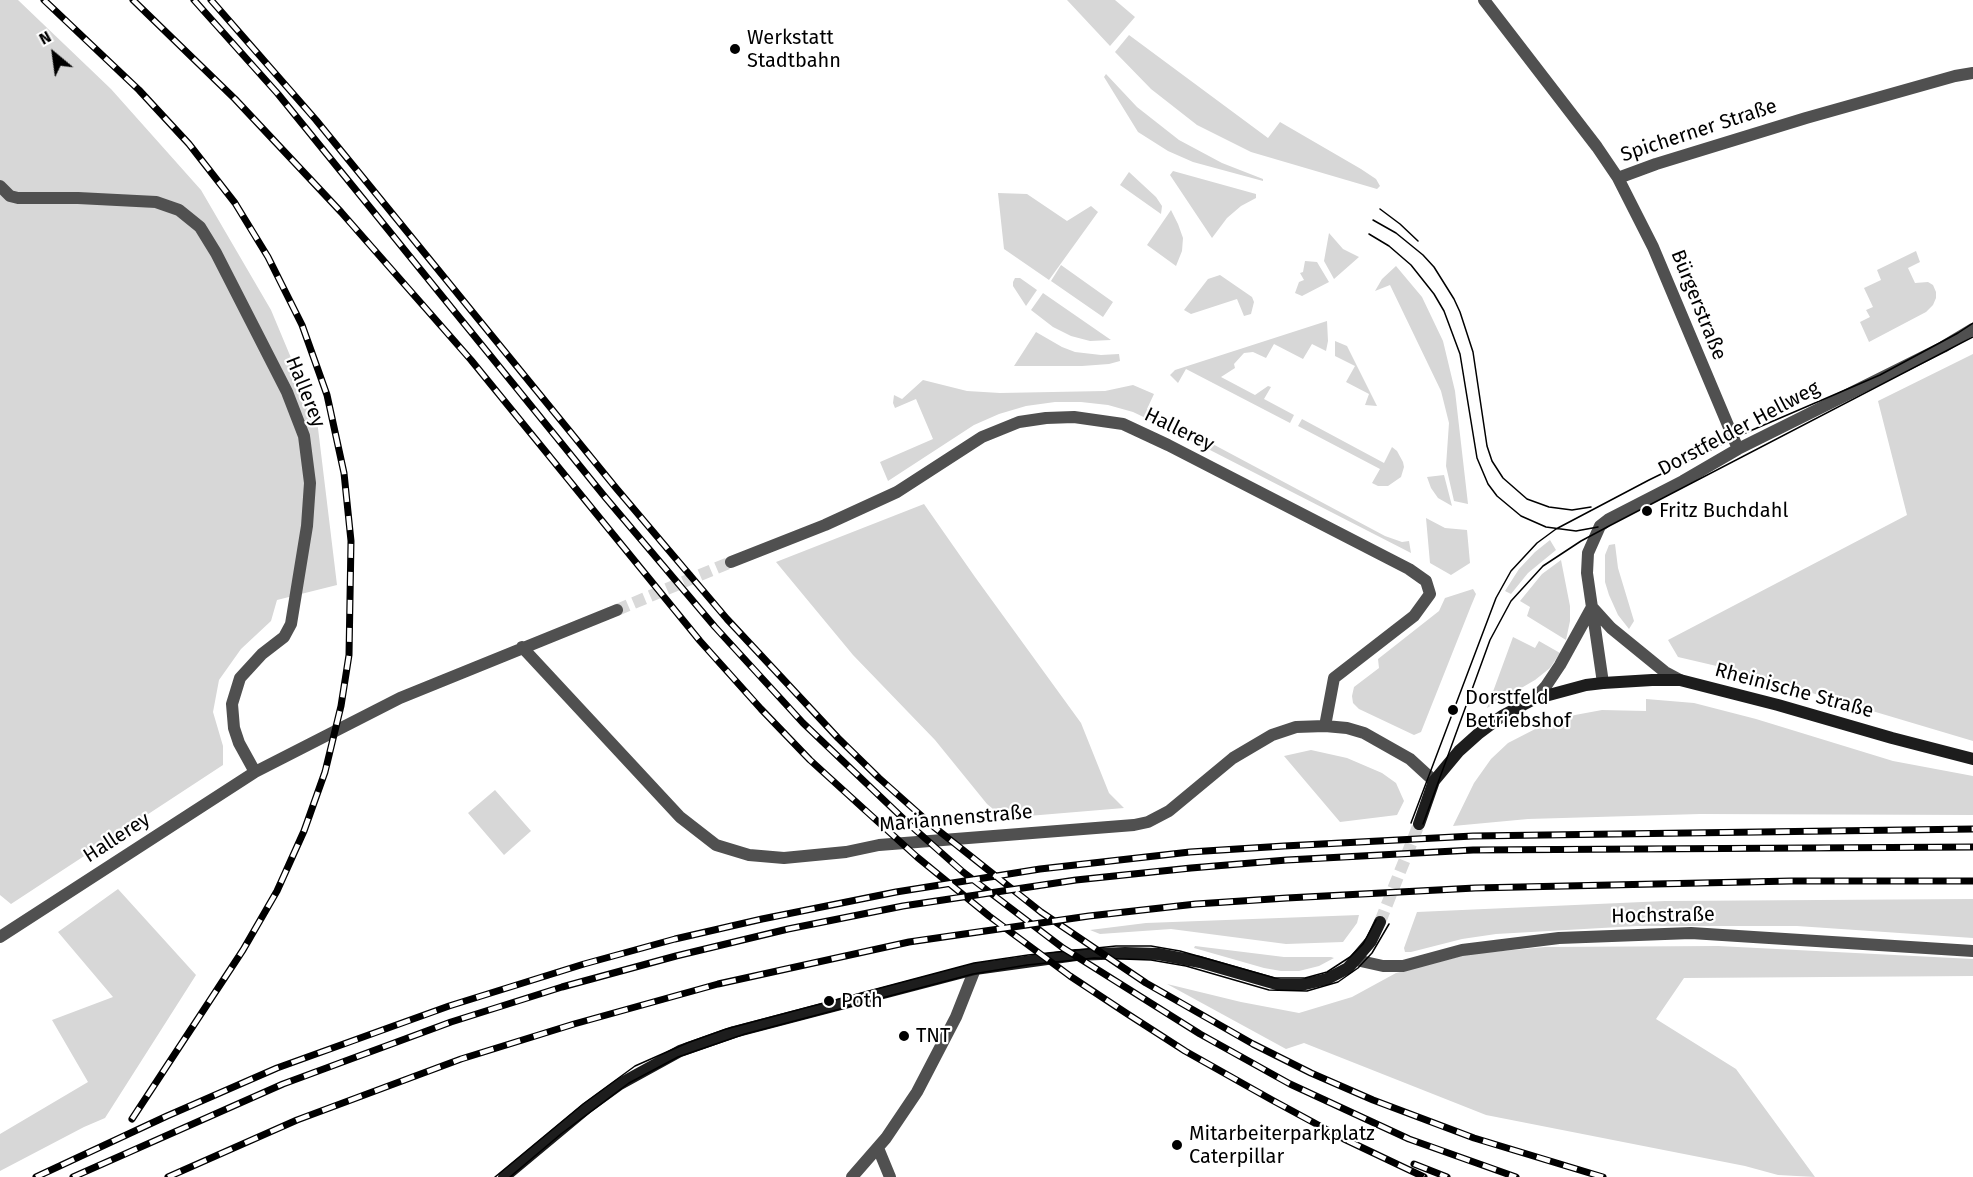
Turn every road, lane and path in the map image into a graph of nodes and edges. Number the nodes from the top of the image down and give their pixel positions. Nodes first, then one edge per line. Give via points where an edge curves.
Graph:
1 (1484, 0) edge
2 (1973, 73) edge
3 (1618, 178) junction
4 (0, 186) edge
5 (1973, 329) edge
6 (1737, 449) junction
7 (731, 562) tunnel mouth
8 (1592, 608) junction
9 (617, 610) tunnel mouth
10 (522, 647) junction
11 (1680, 680) junction
12 (1603, 683) junction
13 (1534, 699) junction
14 (1324, 726) junction
15 (1973, 759) edge
16 (255, 772) junction
17 (1434, 781) junction
18 (1419, 824) tunnel mouth
19 (1380, 922) tunnel mouth
20 (0, 937) edge
21 (1973, 951) edge
22 (1356, 960) junction
23 (975, 969) junction
24 (878, 1148) junction
25 (504, 1177) edge
26 (852, 1177) edge
27 (890, 1177) edge

1 - 3 street, Spicherner Straße
2 - 3 street, Spicherner Straße via 1806,118
3 - 6 street, Bürgerstraße via 1653,247
4 - 16 street, Hallerey via 18,198 156,202 179,210 200,227 216,253 287,392 304,436 310,483 308,515 291,624 284,637 240,678 232,704 239,743
5 - 6 street, Dorstfelder Hellweg
6 - 8 street, Dorstfelder Hellweg via 1600,526 1588,553
7 - 14 street, Hallerey via 897,492 982,437 1019,422 1074,417 1123,424 1426,581 1430,594 1414,616 1334,678
8 - 11 street via 1665,672
8 - 12 street, Dorstfelder Hellweg
8 - 13 street via 1560,665
9 - 10 street, Hallerey
10 - 14 street, Mariannenstraße via 680,817 716,845 749,855 784,858 879,845 1148,822 1169,811 1233,758 1272,735 1296,727
10 - 16 street, Hallerey via 400,698
11 - 12 main road, Rheinische Straße
11 - 15 main road, Rheinische Straße
12 - 13 main road
13 - 17 main road via 1478,734
14 - 17 street, Mariannenstraße via 1347,728 1379,740 1410,759
16 - 20 street, Hallerey
17 - 18 main road
19 - 22 main road
21 - 22 street, Hochstraße via 1691,933 1559,938 1462,950 1403,966
22 - 23 main road via 1327,979 1291,986 1200,962 1147,954 1076,955
23 - 24 street via 956,1017 917,1092
23 - 25 main road via 734,1032 680,1051 620,1084
24 - 26 street
24 - 27 street

